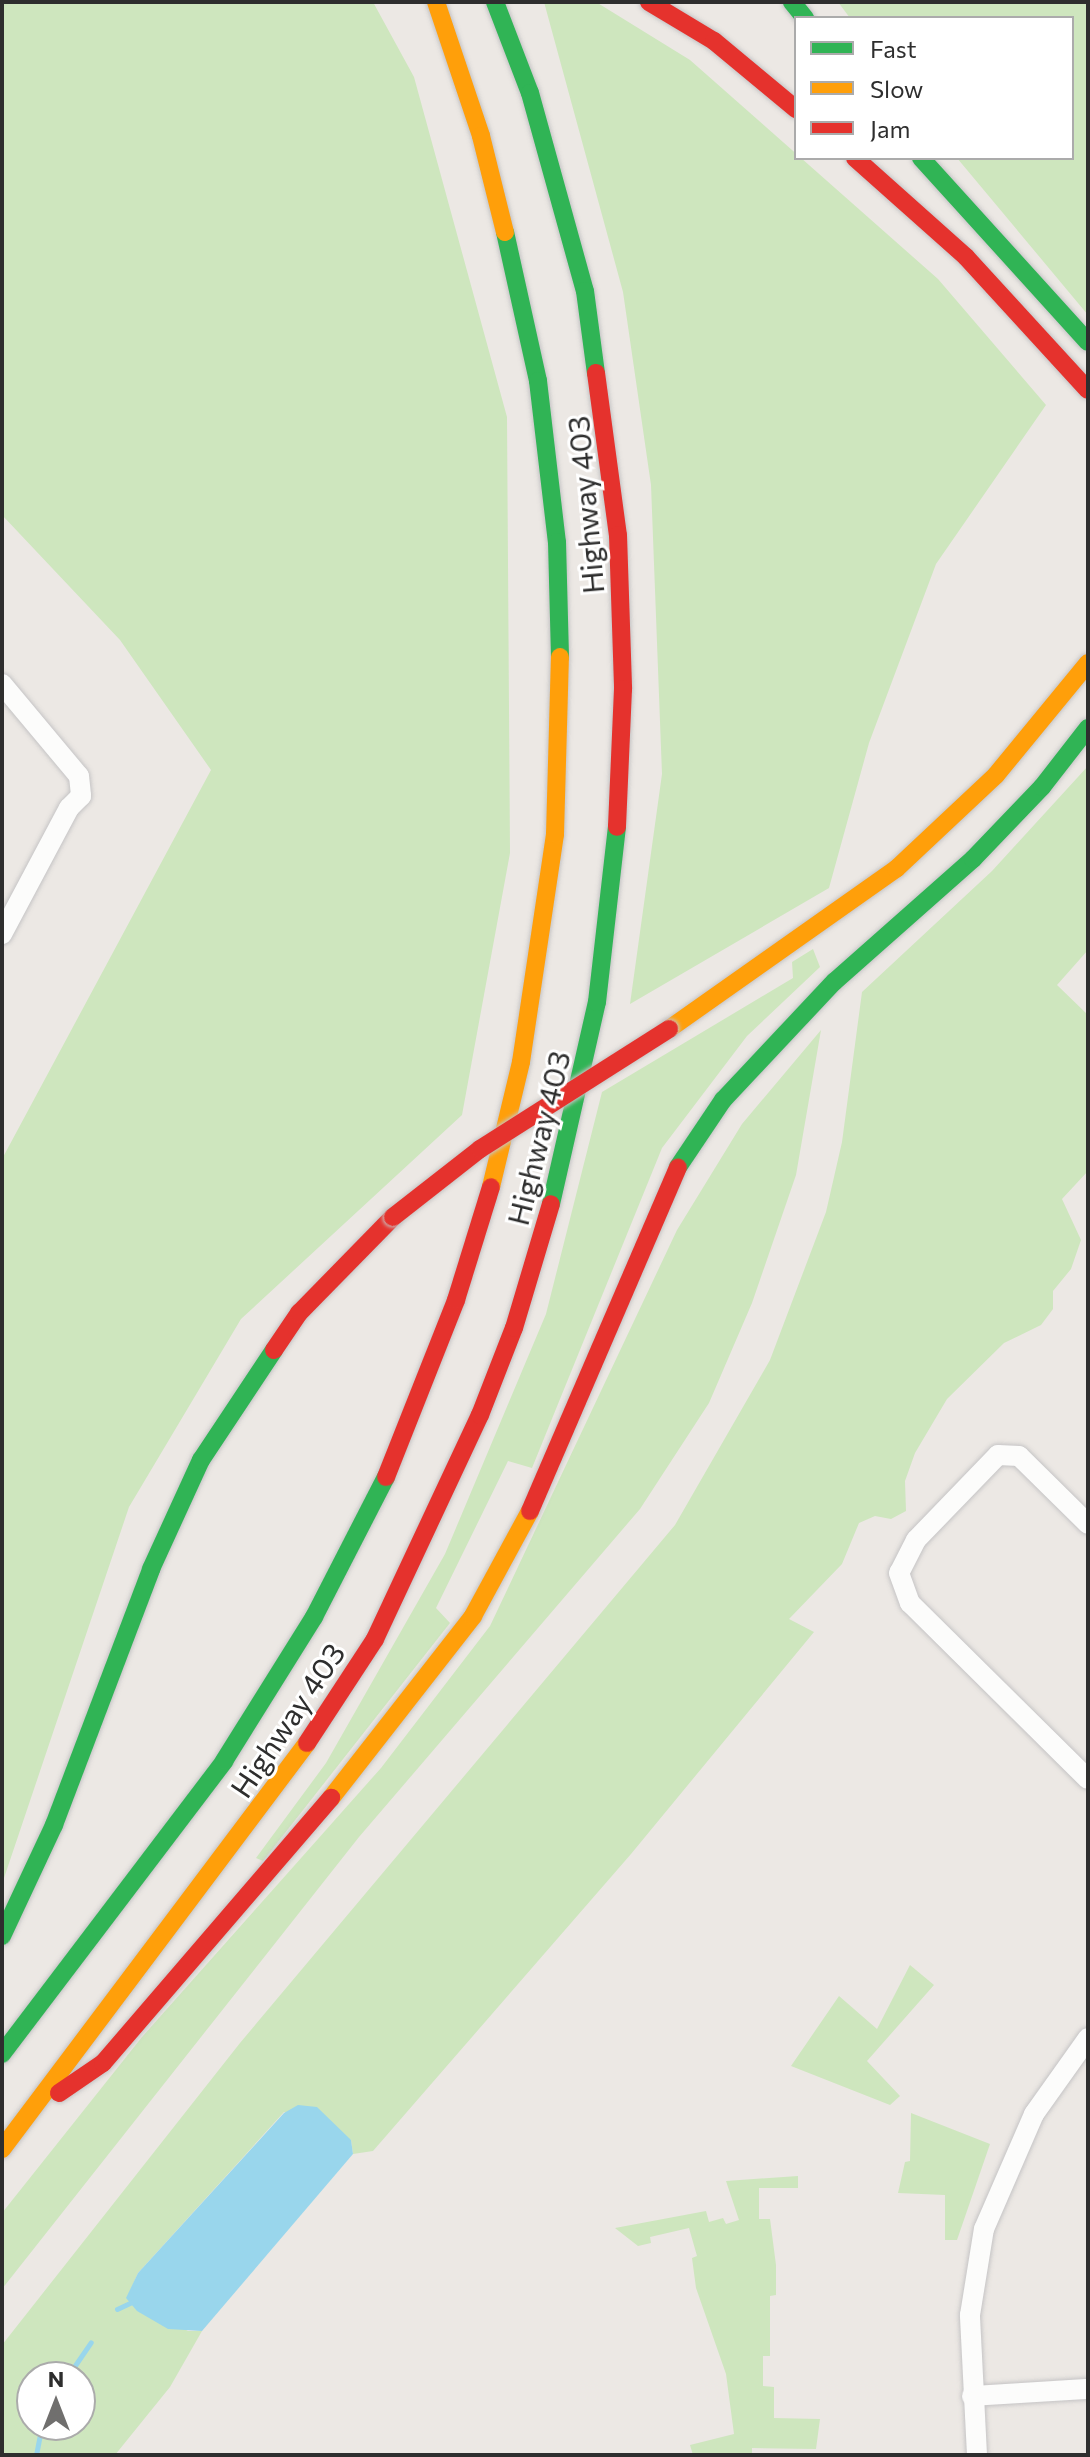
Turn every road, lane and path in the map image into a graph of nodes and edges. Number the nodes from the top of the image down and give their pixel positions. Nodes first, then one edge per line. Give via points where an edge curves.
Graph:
1 (436, 2) edge
2 (495, 2) edge
3 (649, 2) edge
4 (794, 107) edge
5 (857, 160) edge
6 (923, 160) edge
7 (1088, 342) edge
8 (1083, 384) edge
9 (1088, 663) edge
10 (2, 684) edge
11 (1088, 728) edge
12 (2, 934) edge
13 (1088, 1524) edge
14 (1088, 1779) edge
15 (2, 1936) edge
16 (1088, 2038) edge
17 (2, 2054) edge
18 (28, 2115) junction
19 (2, 2149) edge
20 (1088, 2389) edge
21 (972, 2396) junction
22 (977, 2455) edge

1 - 17 highway, Highway 403 via 481,136 519,287 538,381 557,542 561,681 555,834 521,1062 488,1200 456,1300 390,1470 356,1540 224,1761
2 - 18 highway, Highway 403 via 530,93 585,291 618,535 623,689 616,847 597,1002 570,1137 491,1386 448,1492 375,1639 277,1789
3 - 4 highway via 714,41
5 - 8 highway via 966,257
6 - 7 highway
9 - 15 highway, bridge via 996,775 896,869 669,1029 480,1149 393,1217 299,1313 201,1460 151,1569 54,1825
10 - 12 street via 79,776 81,796 69,808
11 - 18 highway via 1042,787 973,859 834,982 723,1100 687,1150 650,1224 534,1505 473,1616 315,1822 103,2063
13 - 14 street via 1019,1456 998,1455 916,1540 899,1573 910,1603
16 - 21 street via 1034,2114 984,2229 970,2315
18 - 19 highway, Highway 403
20 - 21 street
21 - 22 street

